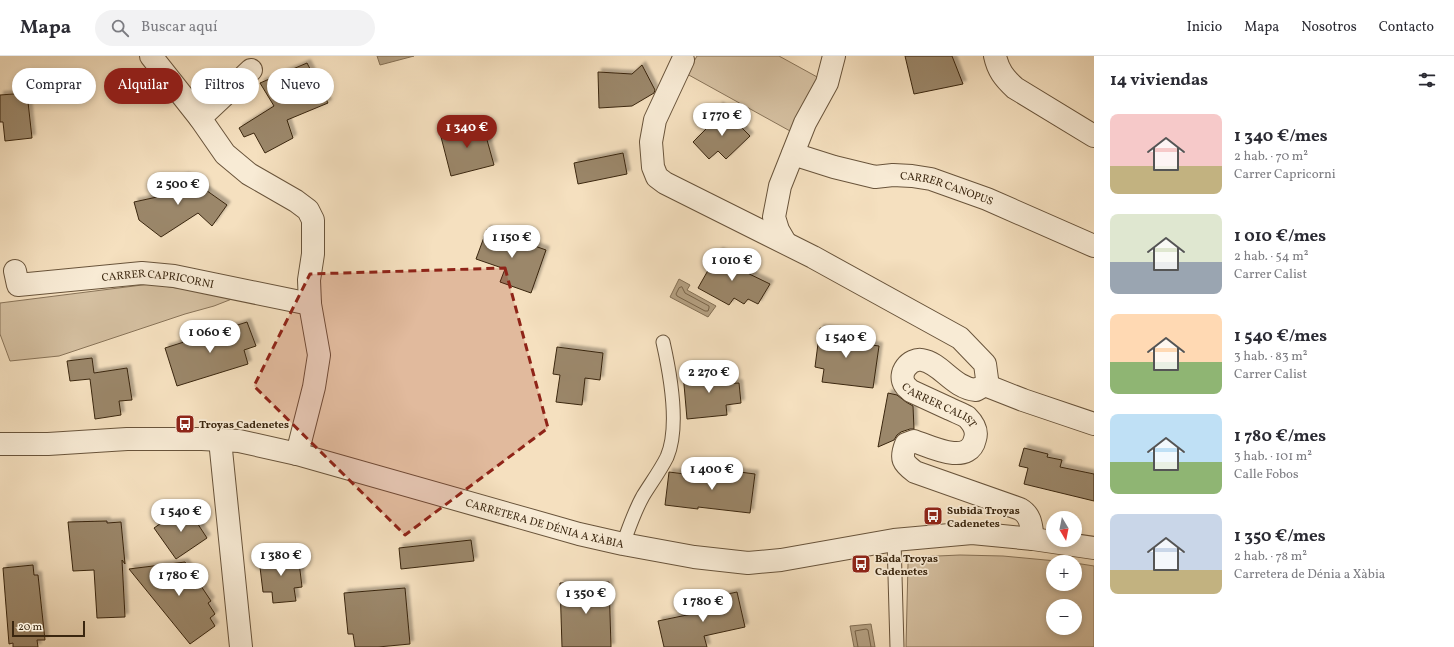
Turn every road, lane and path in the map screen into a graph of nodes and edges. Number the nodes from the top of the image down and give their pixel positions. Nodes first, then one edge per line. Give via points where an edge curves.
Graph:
1 (150, 56) edge
2 (834, 56) edge
3 (995, 56) edge
4 (683, 60) dead end
5 (215, 104) edge
6 (200, 118) junction
7 (1094, 136) edge
8 (793, 154) junction
9 (784, 242) junction
10 (1094, 246) edge
11 (15, 271) dead end
12 (310, 304) junction
13 (663, 342) dead end
14 (985, 385) junction
15 (1094, 424) edge
16 (220, 440) junction
17 (0, 444) edge
18 (297, 454) junction
19 (1033, 539) junction
20 (894, 540) junction
21 (623, 544) junction
22 (1094, 548) edge
23 (241, 647) edge
24 (897, 647) edge

1 - 6 street
2 - 8 street via 827,83 805,123
3 - 7 street via 1000,72 1015,88
4 - 9 street via 655,120 651,142 653,167 657,177
5 - 6 street
6 - 12 street via 224,154 249,174 296,201 308,210 314,220 309,280
8 - 9 street via 780,186 774,217
8 - 10 street, CARRER CANOPUS via 875,177 893,175 931,179 987,199
9 - 14 street via 960,338 985,364
11 - 12 street, CARRER CAPRICORNI via 18,285 142,273 174,276
12 - 18 street via 319,355 314,387
13 - 21 lane via 671,381 671,444 667,456 631,520
14 - 15 street
14 - 19 street, CARRER CALIST via 976,390 965,387 922,360 912,361 906,366 903,379 905,385 912,391 966,416 977,433 970,449 959,453 943,452 914,441 906,444 902,458 915,472 1020,509 1030,518
16 - 17 street, CARRETERA DE DÉNIA A XÀBIA via 127,439
16 - 18 street, CARRETERA DE DÉNIA A XÀBIA via 259,445
16 - 23 street
18 - 21 street, CARRETERA DE DÉNIA A XÀBIA via 579,534
19 - 20 street, CARRETERA DE DÉNIA A XÀBIA via 972,533
19 - 22 street, CARRETERA DE DÉNIA A XÀBIA
20 - 21 street, CARRETERA DE DÉNIA A XÀBIA via 781,560 748,563 694,557
20 - 24 lane

